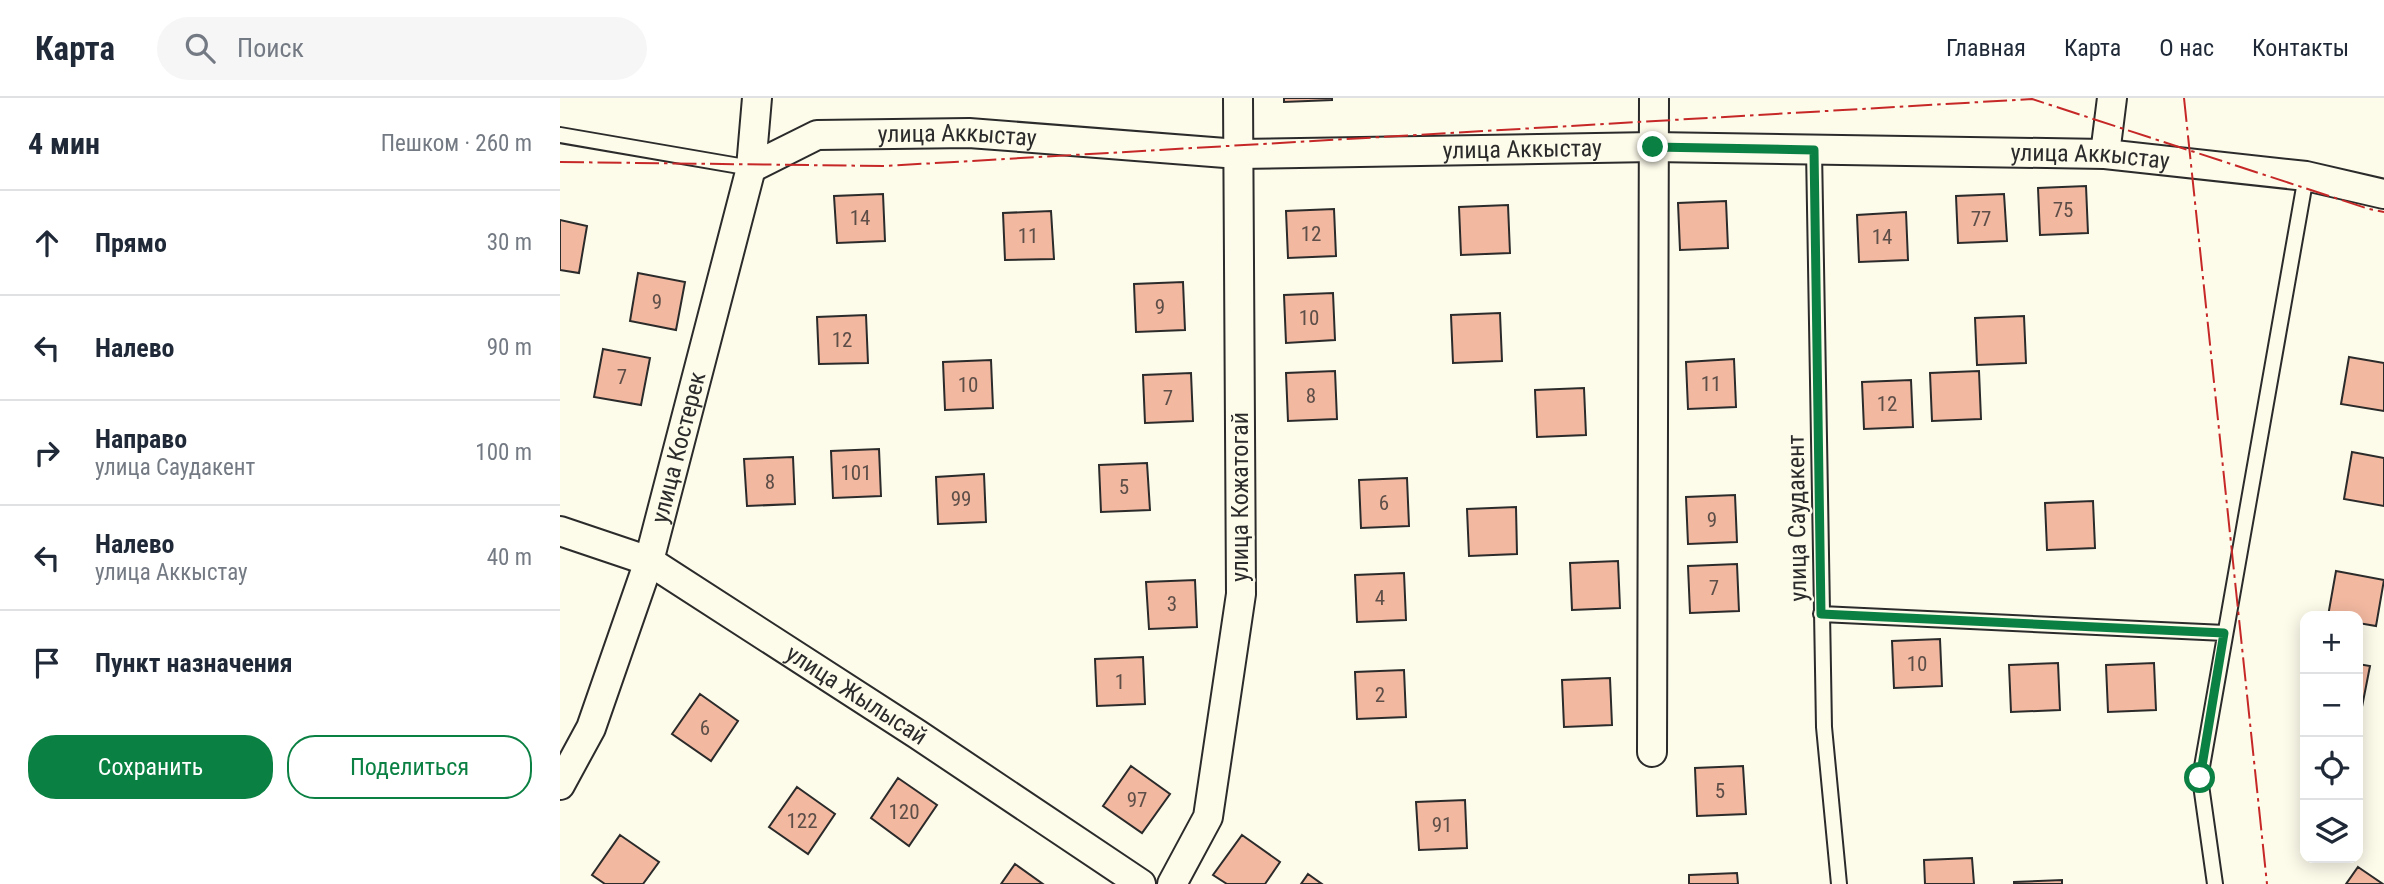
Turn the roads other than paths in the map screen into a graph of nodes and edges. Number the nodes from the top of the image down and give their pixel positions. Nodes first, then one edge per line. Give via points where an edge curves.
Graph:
1 (757, 98) edge
2 (1238, 98) edge
3 (1654, 98) edge
4 (2112, 98) edge
5 (560, 135) edge
6 (1653, 147) junction
7 (1814, 150) junction
8 (1238, 154) junction
9 (2105, 154) junction
10 (751, 168) junction
11 (2306, 176) junction
12 (2384, 194) edge
13 (560, 531) edge
14 (649, 561) junction
15 (1821, 614) junction
16 (2224, 633) junction
17 (1652, 752) dead end
18 (560, 785) edge
19 (1141, 884) edge
20 (1172, 884) edge
21 (1839, 884) edge
22 (2215, 884) edge

1 - 10 street, улица Костерек
2 - 8 street, улица Кожатогай
3 - 6 street
4 - 9 street
5 - 10 lane
6 - 7 street, улица Аккыстау
6 - 8 street, улица Аккыстау
6 - 17 street
7 - 9 street, улица Аккыстау
7 - 15 lane, улица Саудакент
8 - 10 street, улица Аккыстау via 969,133 817,135
8 - 20 street, улица Кожатогай via 1241,594 1208,817
9 - 11 street, улица Аккыстау
10 - 14 street, улица Костерек
11 - 12 street, улица Аккыстау
11 - 16 lane
13 - 14 street, улица Жылысай
14 - 18 street, улица Костерек via 591,728
14 - 19 street, улица Жылысай
15 - 16 lane
15 - 21 lane, улица Саудакент via 1824,727
16 - 22 lane via 2200,778

